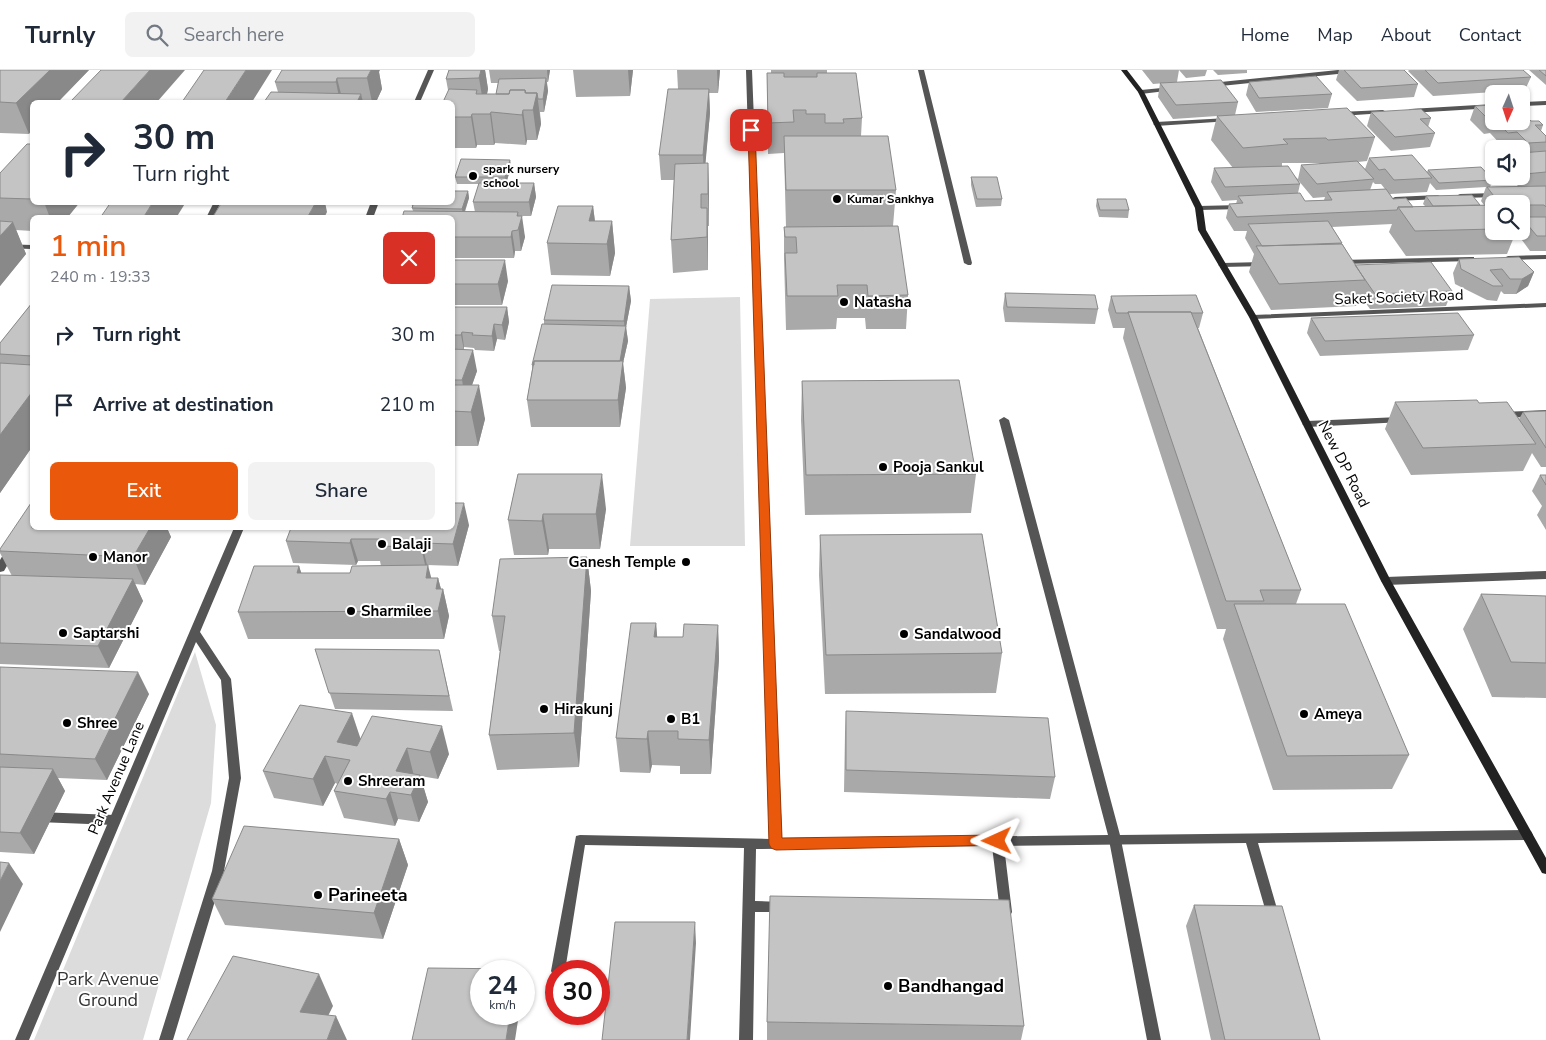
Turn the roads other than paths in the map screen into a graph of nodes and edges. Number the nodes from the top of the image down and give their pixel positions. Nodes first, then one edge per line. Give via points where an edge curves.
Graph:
1 (431, 70) edge
2 (749, 70) edge
3 (921, 70) edge
4 (1124, 70) edge
5 (1358, 70) edge
6 (1200, 86) edge
7 (1180, 88) edge
8 (1141, 92) junction
9 (418, 100) edge
10 (1546, 103) edge
11 (1530, 104) edge
12 (1485, 107) edge
13 (1396, 111) edge
14 (1406, 111) edge
15 (1336, 114) edge
16 (1237, 119) edge
17 (1156, 124) junction
18 (1506, 194) edge
19 (1387, 200) edge
20 (1249, 206) edge
21 (1199, 208) junction
22 (0, 246) edge
23 (30, 248) edge
24 (1546, 257) edge
25 (1477, 258) edge
26 (1497, 258) edge
27 (1330, 262) edge
28 (968, 264) dead end
29 (1271, 264) edge
30 (1222, 265) junction
31 (1546, 306) edge
32 (1253, 317) junction
33 (1546, 413) edge
34 (1496, 416) edge
35 (1004, 420) dead end
36 (1406, 420) edge
37 (1307, 424) junction
38 (238, 530) edge
39 (19, 537) edge
40 (0, 568) edge
41 (1546, 575) edge
42 (1386, 581) junction
43 (195, 632) junction
44 (28, 816) edge
45 (114, 820) junction
46 (1526, 835) junction
47 (1250, 838) junction
48 (1115, 840) junction
49 (997, 841) junction
50 (750, 844) junction
51 (776, 844) junction
52 (1546, 869) edge
53 (748, 906) junction
54 (798, 907) edge
55 (997, 911) edge
56 (1277, 930) edge
57 (560, 960) edge
58 (22, 1040) edge
59 (166, 1040) edge
60 (746, 1040) edge
61 (1154, 1040) edge

1 - 9 street
2 - 51 street
3 - 28 street
4 - 8 street, New DP Road
5 - 6 street
7 - 8 street
8 - 17 street, New DP Road
10 - 11 street
12 - 14 street
13 - 15 street
16 - 17 street
17 - 21 street, New DP Road
18 - 19 street
20 - 21 street
21 - 30 street, New DP Road via 1202,230
22 - 23 street
24 - 26 street
25 - 27 street
29 - 30 street
30 - 32 street, New DP Road
31 - 32 street, Saket Society Road
32 - 37 street, New DP Road
33 - 34 street
35 - 48 street
36 - 37 street
37 - 42 street, New DP Road
38 - 43 street, Park Avenue Lane
39 - 40 street
41 - 42 street
42 - 46 street, New DP Road
43 - 45 street, Park Avenue Lane
43 - 59 street via 226,679 235,778 218,871
44 - 45 street
45 - 58 street, Park Avenue Lane
46 - 47 street
46 - 52 street, New DP Road
47 - 48 street
47 - 56 street
48 - 49 street
48 - 61 street
49 - 51 street
49 - 55 street via 1007,912
50 - 51 street
50 - 53 street
50 - 57 street via 580,840
53 - 54 street
53 - 60 street

